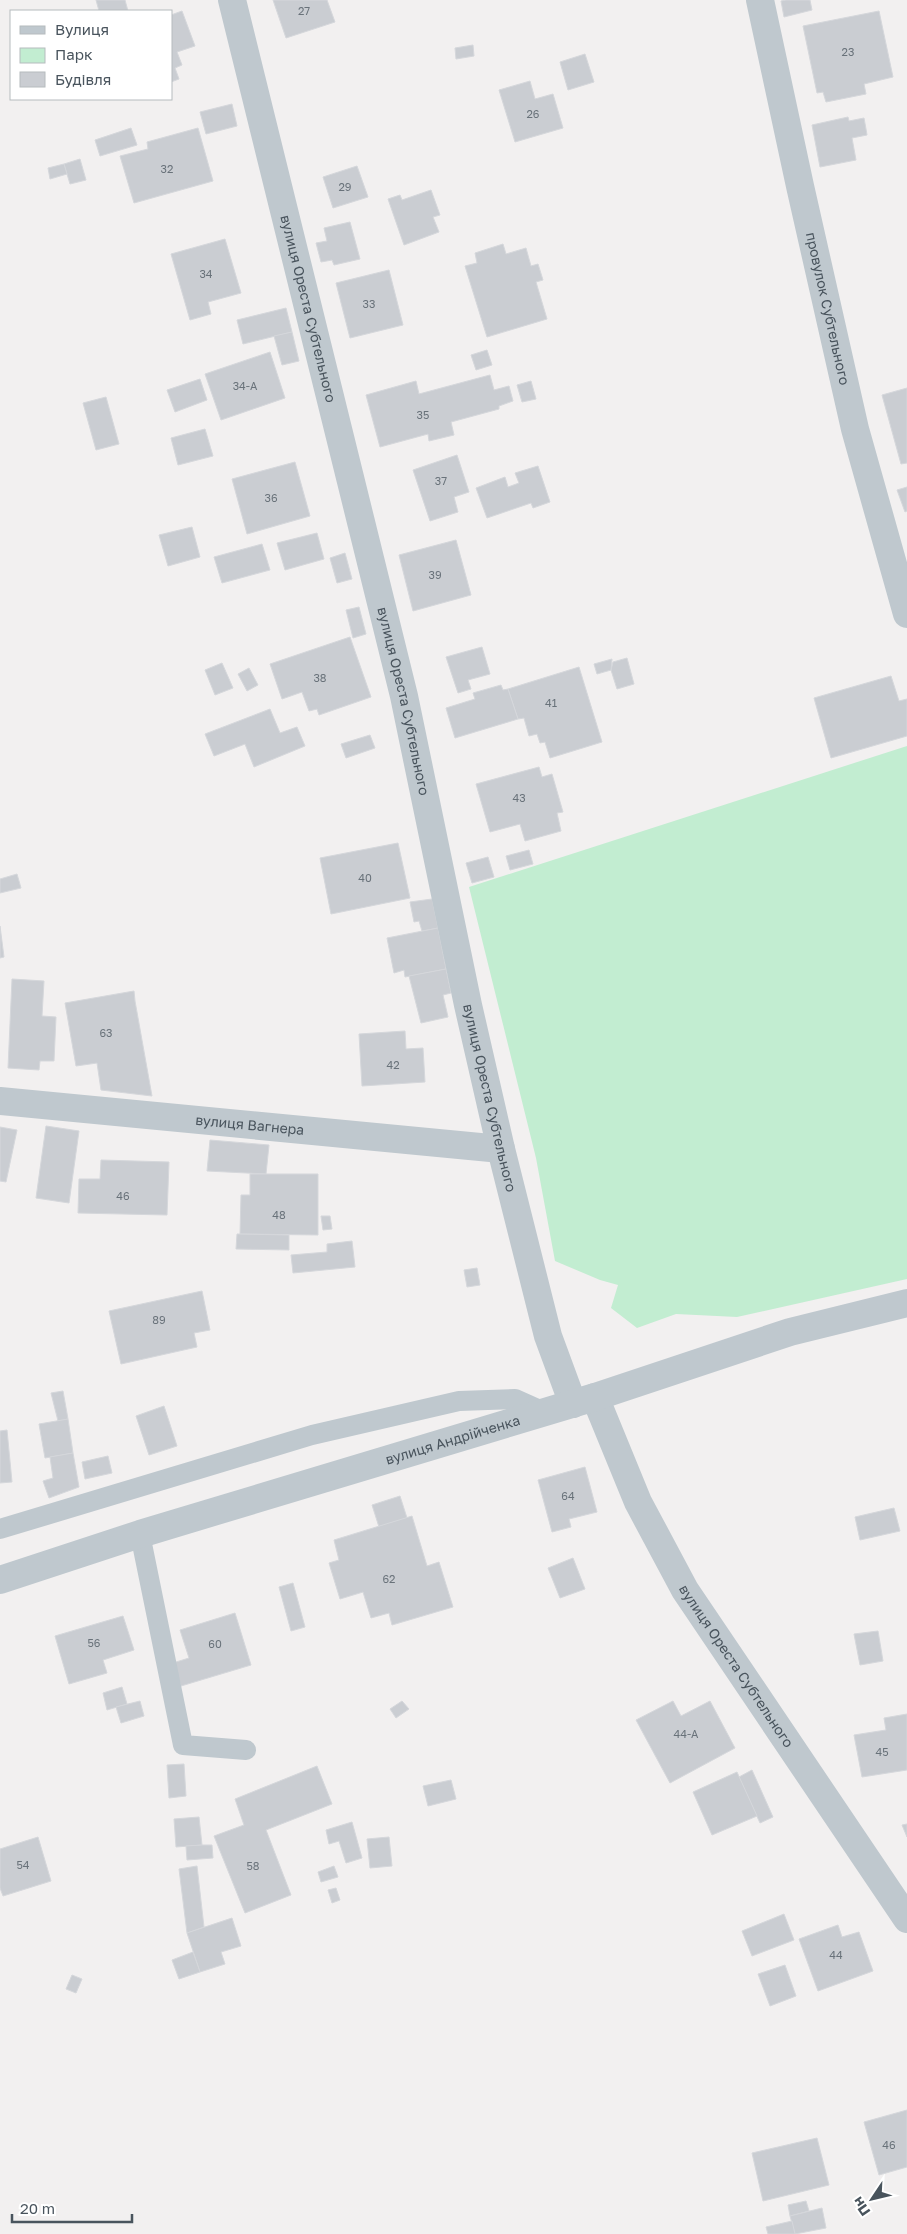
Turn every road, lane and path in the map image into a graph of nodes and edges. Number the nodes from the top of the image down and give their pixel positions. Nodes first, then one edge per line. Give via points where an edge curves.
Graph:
1 (232, 0) edge
2 (760, 0) edge
3 (907, 614) edge
4 (0, 1101) edge
5 (501, 1149) junction
6 (907, 1303) edge
7 (584, 1400) junction
8 (544, 1412) junction
9 (0, 1529) edge
10 (140, 1534) junction
11 (0, 1580) edge
12 (246, 1750) dead end
13 (907, 1919) edge

1 - 5 street, вулиця Ореста Субтельного via 404,696
2 - 3 street, провулок Субтельного via 856,429
4 - 5 street, вулиця Вагнера
5 - 7 street, вулиця Ореста Субтельного via 548,1336
6 - 7 street, вулиця Андрійченка via 790,1332
7 - 8 street, вулиця Андрійченка
7 - 13 street, вулиця Ореста Субтельного via 685,1590
8 - 9 lane via 515,1399 459,1401 312,1435
8 - 10 street, вулиця Андрійченка
10 - 11 street, вулиця Андрійченка
10 - 12 lane via 183,1745

